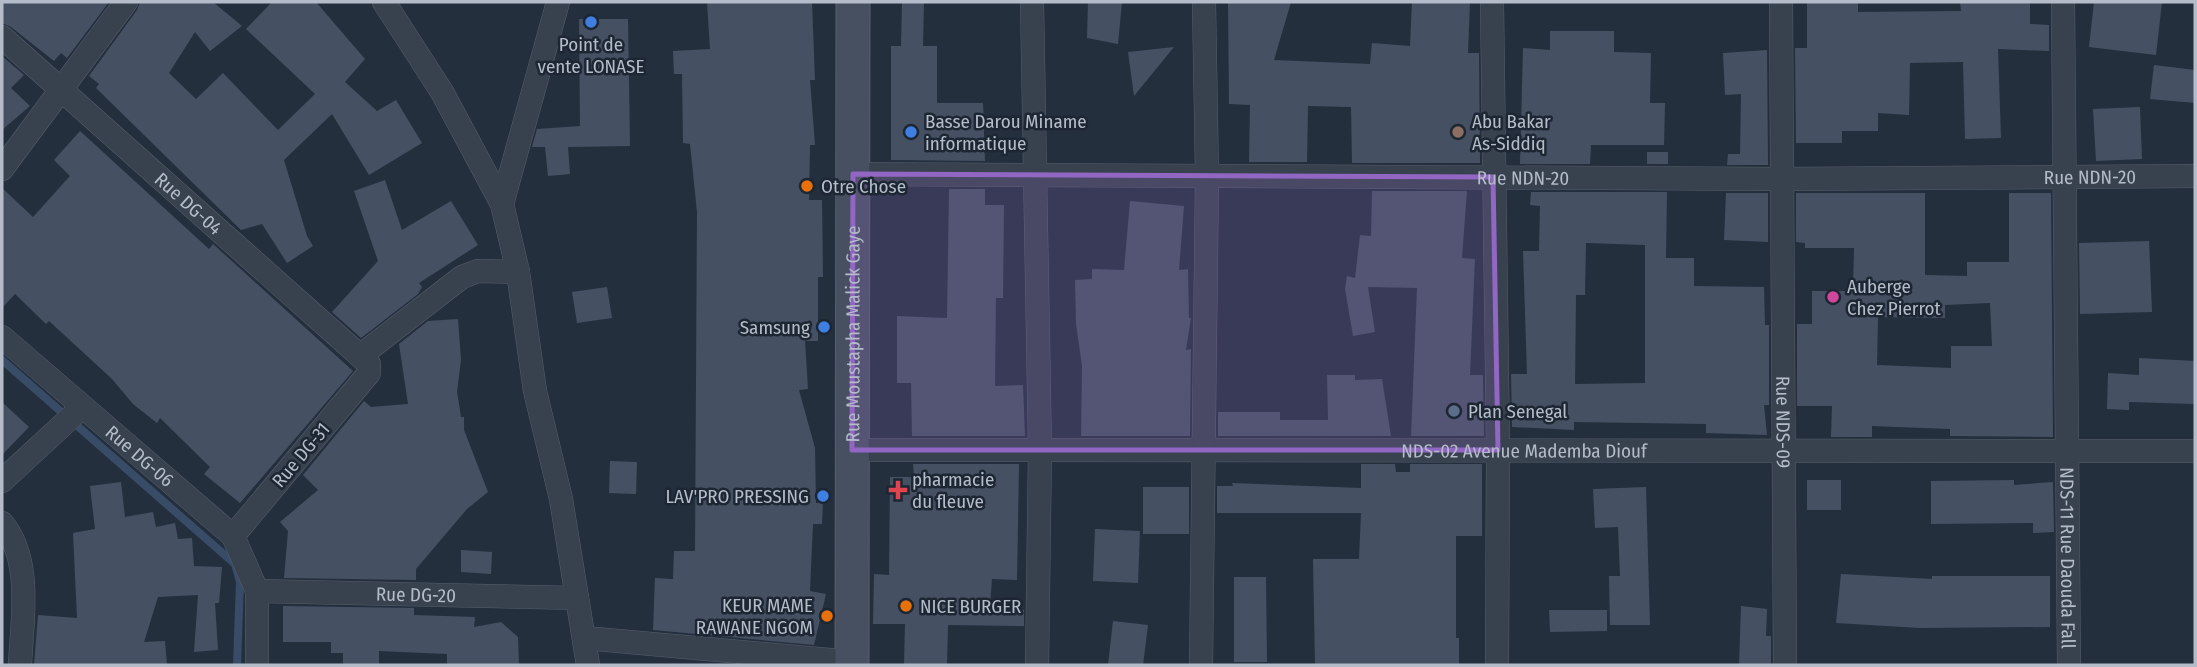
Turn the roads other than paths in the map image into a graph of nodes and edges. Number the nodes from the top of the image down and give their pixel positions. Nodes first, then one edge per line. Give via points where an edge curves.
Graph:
1 (126, 2) edge
2 (384, 2) edge
3 (558, 2) edge
4 (853, 2) edge
5 (1032, 2) edge
6 (1204, 2) edge
7 (1492, 2) edge
8 (1781, 2) edge
9 (2063, 2) edge
10 (2, 37) edge
11 (61, 91) junction
12 (2, 169) edge
13 (853, 174) junction
14 (2195, 176) edge
15 (1037, 177) junction
16 (1207, 177) junction
17 (1493, 177) junction
18 (2066, 177) junction
19 (1780, 179) junction
20 (502, 204) junction
21 (519, 272) junction
22 (2, 337) edge
23 (365, 364) junction
24 (81, 408) junction
25 (852, 450) junction
26 (1040, 450) junction
27 (1205, 450) junction
28 (1498, 450) junction
29 (1784, 451) junction
30 (2068, 451) junction
31 (2195, 451) edge
32 (2, 481) edge
33 (2, 523) edge
34 (233, 536) junction
35 (257, 591) junction
36 (577, 597) junction
37 (585, 638) junction
38 (852, 664) edge
39 (20, 665) edge
40 (257, 665) edge
41 (588, 665) edge
42 (1037, 665) edge
43 (1201, 665) edge
44 (1497, 665) edge
45 (1785, 665) edge
46 (2069, 665) edge

1 - 11 street
2 - 20 street via 442,92
3 - 20 street
4 - 13 street, Rue Moustapha Malick Gaye
5 - 15 street
6 - 16 street
7 - 17 street
8 - 19 street, Rue NDS-09
9 - 18 street, NDS-11 Rue Daouda Fall
10 - 11 street, Rue DG-04
11 - 12 street
11 - 23 street, Rue DG-04
13 - 15 street, Rue NDN-20
13 - 25 street, Rue Moustapha Malick Gaye
14 - 18 street, Rue NDN-20
15 - 16 street, Rue NDN-20
15 - 26 street
16 - 17 street, Rue NDN-20
16 - 27 street
17 - 19 street, Rue NDN-20
17 - 28 street
18 - 19 street, Rue NDN-20
18 - 30 street, NDS-11 Rue Daouda Fall
19 - 29 street, Rue NDS-09
20 - 21 street
21 - 23 street, Rue DG-31 via 478,271 461,277
21 - 36 street via 535,391 561,499
22 - 24 street, Rue DG-06
23 - 34 street, Rue DG-31
24 - 32 street
24 - 34 street, Rue DG-06
25 - 26 street, NDS-02 Avenue Mademba Diouf
25 - 38 street, Rue Moustapha Malick Gaye
26 - 27 street, NDS-02 Avenue Mademba Diouf
26 - 42 street
27 - 28 street, NDS-02 Avenue Mademba Diouf
27 - 43 street
28 - 29 street, NDS-02 Avenue Mademba Diouf
28 - 44 street
29 - 30 street, NDS-02 Avenue Mademba Diouf
29 - 45 street, Rue NDS-09
30 - 31 street, NDS-02 Avenue Mademba Diouf
30 - 46 street, NDS-11 Rue Daouda Fall
33 - 39 street via 17,547 22,568
34 - 35 street, Rue DG-06
35 - 36 street, Rue DG-20
35 - 40 street
36 - 37 street
37 - 38 street
37 - 41 street

